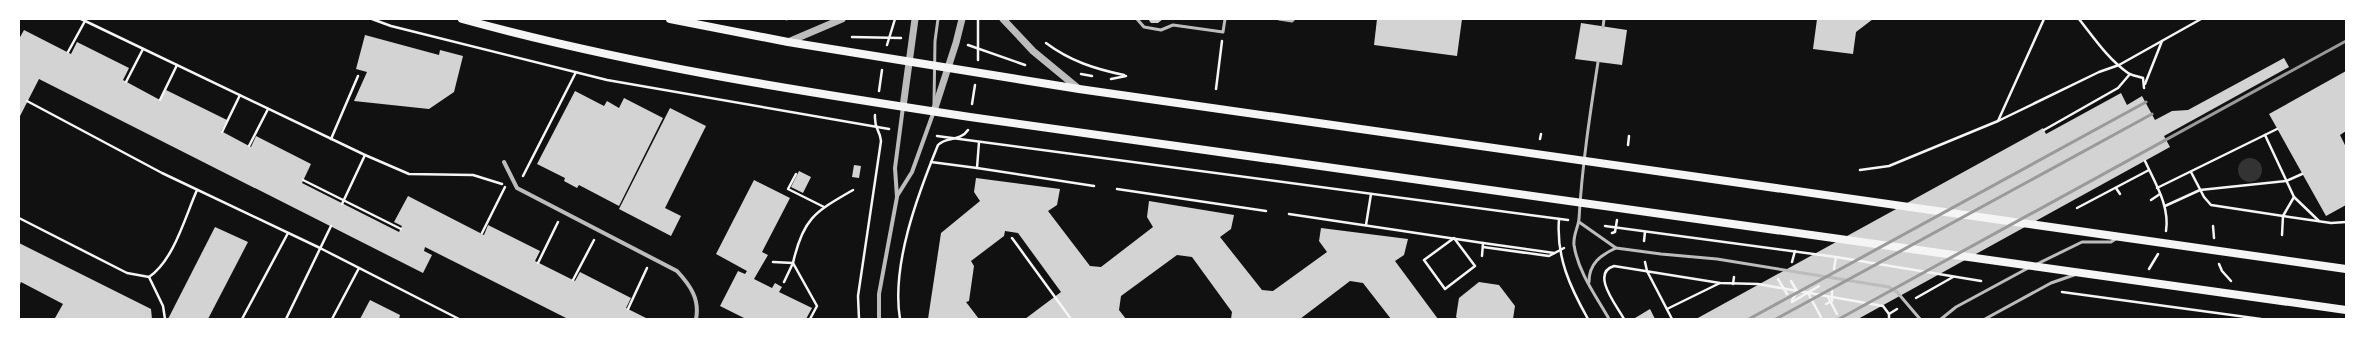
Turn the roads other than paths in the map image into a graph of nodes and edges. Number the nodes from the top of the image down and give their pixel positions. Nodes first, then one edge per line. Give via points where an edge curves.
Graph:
1 (462, 19) edge
2 (670, 19) edge
3 (842, 19) edge
4 (915, 19) edge
5 (938, 19) edge
6 (962, 19) edge
7 (1003, 19) edge
8 (1137, 19) edge
9 (1225, 19) edge
10 (1279, 19) edge
11 (1294, 19) edge
12 (1604, 19) edge
13 (1603, 27) dead end
14 (788, 42) junction
15 (909, 61) junction
16 (1598, 62) dead end
17 (934, 65) junction
18 (949, 67) junction
19 (1079, 89) junction
20 (903, 107) junction
21 (934, 111) junction
22 (1583, 161) junction
23 (504, 162) dead end
24 (897, 197) junction
25 (1580, 203) junction
26 (1579, 222) junction
27 (2118, 237) junction
28 (1616, 248) junction
29 (2031, 267) junction
30 (2346, 268) edge
31 (2082, 273) junction
32 (1589, 284) junction
33 (2346, 310) edge
34 (1912, 312) junction
35 (696, 319) edge
36 (880, 319) edge
37 (1608, 319) edge
38 (1914, 319) edge
39 (1920, 319) edge
40 (1942, 319) edge
41 (1985, 319) edge

1 - 20 main road via 630,60 762,85
2 - 14 main road
3 - 14 street
4 - 15 street
5 - 17 lane
6 - 18 street
7 - 19 street via 1033,51
8 - 9 lane via 1144,27 1160,30 1173,25 1223,32
10 - 11 lane
12 - 13 lane
14 - 15 main road
15 - 17 main road
15 - 20 street
16 - 22 lane
17 - 18 main road
17 - 21 lane
18 - 19 main road
18 - 21 street
19 - 22 main road
20 - 21 main road
20 - 24 street via 895,168
21 - 24 street via 912,172
21 - 25 main road
22 - 25 lane
22 - 27 main road
23 - 35 street via 517,188 677,271 690,285 695,299
24 - 36 street via 879,294
25 - 26 lane
25 - 29 main road
26 - 28 lane
26 - 32 lane via 1574,233 1574,244 1579,266
27 - 29 lane via 2111,242 2082,242
27 - 30 main road
28 - 32 lane via 1595,261 1589,276
28 - 34 lane via 1673,256 1717,258 1889,287 1897,292
29 - 31 main road
29 - 40 lane via 1956,307
31 - 33 main road
31 - 41 lane via 2065,276
32 - 37 lane
34 - 38 lane
34 - 39 lane

